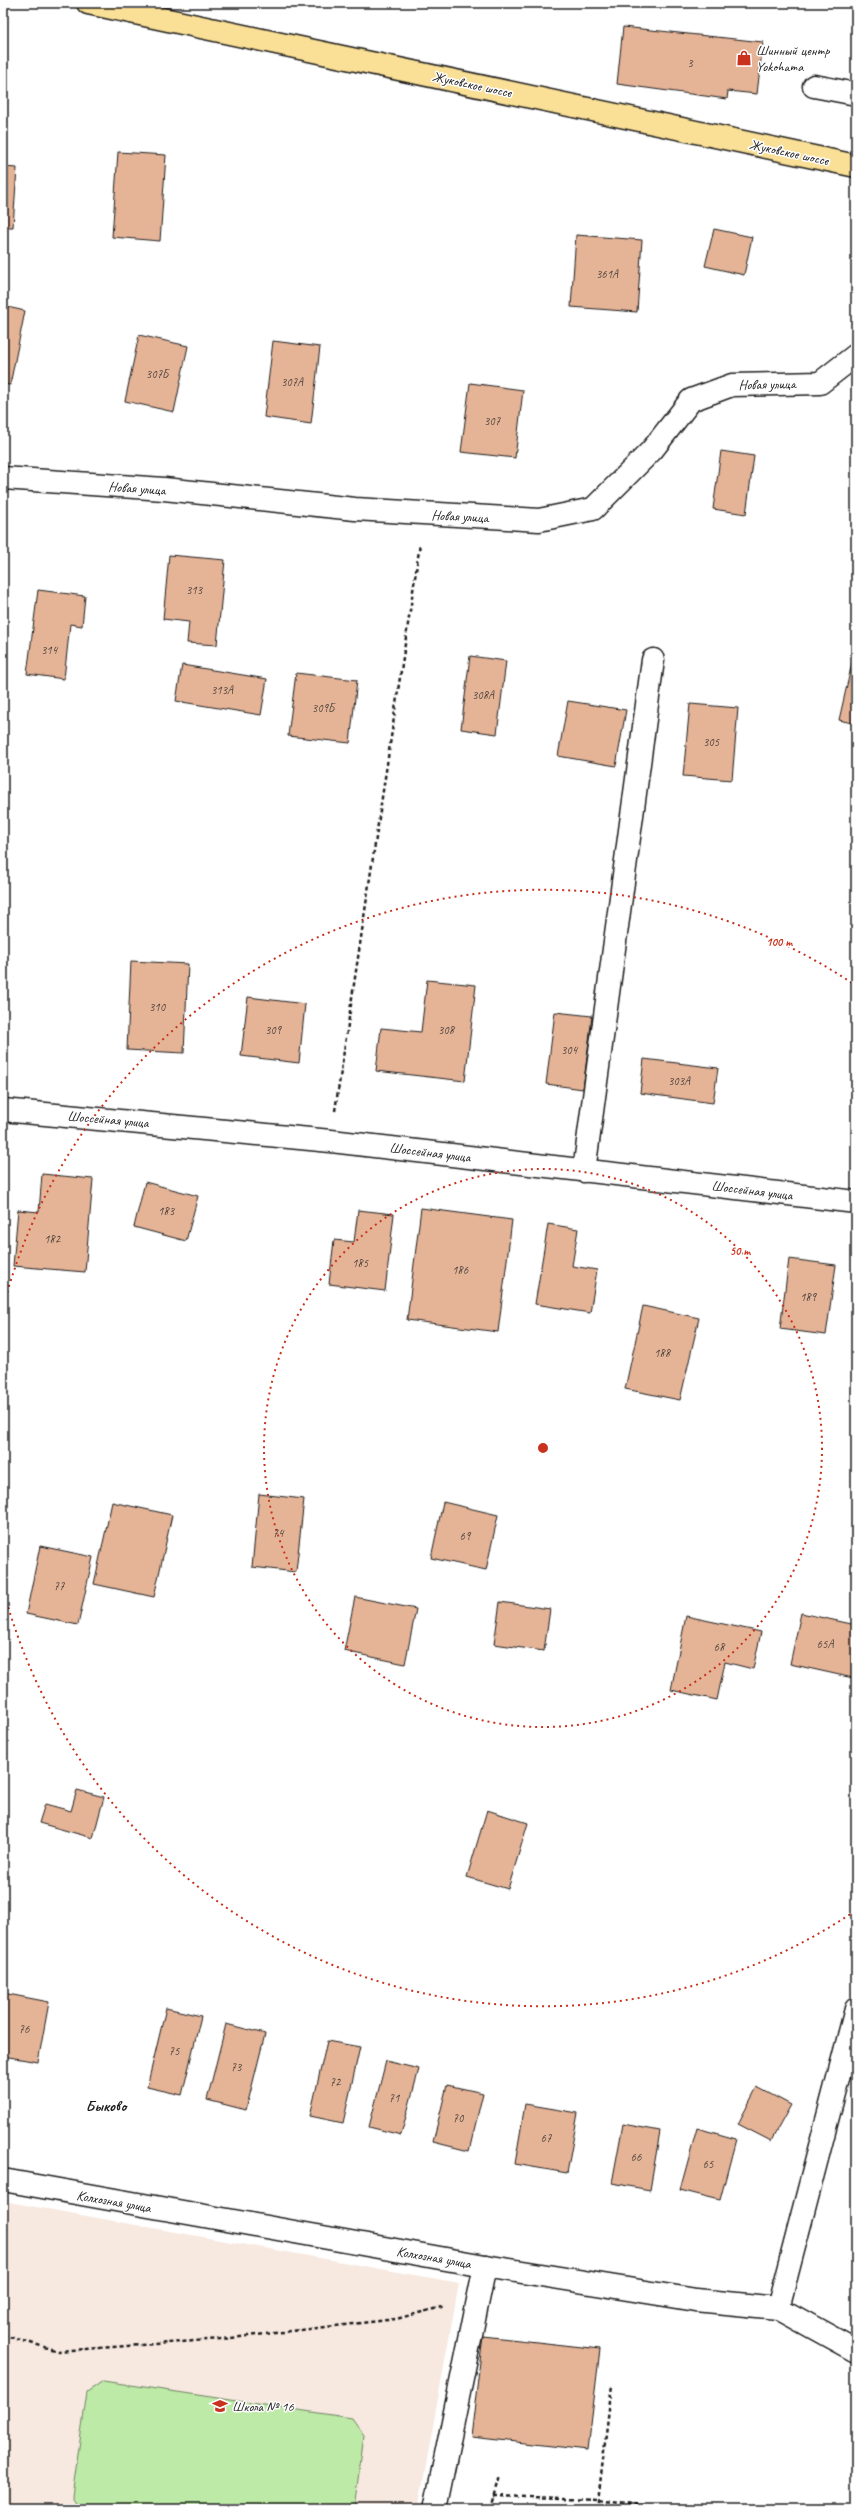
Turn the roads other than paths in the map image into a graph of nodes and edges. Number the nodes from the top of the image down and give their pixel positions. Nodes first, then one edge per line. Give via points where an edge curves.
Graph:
1 (88, 3) edge
2 (814, 86) dead end
3 (856, 94) edge
4 (856, 166) edge
5 (856, 355) edge
6 (3, 478) edge
7 (653, 660) dead end
8 (3, 1110) edge
9 (584, 1171) junction
10 (856, 1202) edge
11 (856, 2009) edge
12 (3, 2180) edge
13 (485, 2266) junction
14 (778, 2308) junction
15 (856, 2351) edge
16 (435, 2509) edge

1 - 4 main road, Жуковское шоссе
2 - 3 street
5 - 6 street, Новая улица via 820,383 732,385 691,400 652,450 593,509 539,520 425,514 164,489
7 - 9 street
8 - 9 street, Шоссейная улица via 331,1141
9 - 10 street, Шоссейная улица
11 - 14 street
12 - 13 street, Колхозная улица
13 - 14 street, Колхозная улица via 696,2300
13 - 16 street
14 - 15 street, Колхозная улица

